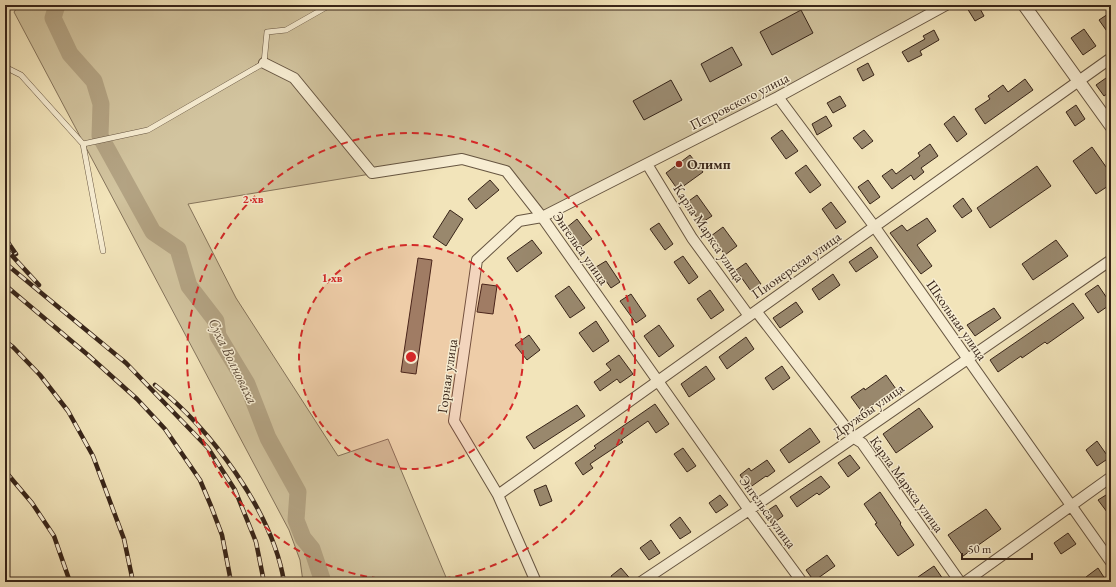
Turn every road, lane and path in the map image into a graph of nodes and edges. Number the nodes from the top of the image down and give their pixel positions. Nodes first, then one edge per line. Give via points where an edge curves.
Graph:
1 (330, 5) edge
2 (946, 5) edge
3 (1024, 5) edge
4 (1111, 58) edge
5 (264, 63) junction
6 (5, 67) edge
7 (1078, 81) junction
8 (778, 97) junction
9 (1111, 126) edge
10 (83, 144) junction
11 (647, 164) junction
12 (542, 217) junction
13 (874, 226) junction
14 (103, 251) dead end
15 (1111, 260) edge
16 (752, 313) junction
17 (968, 359) junction
18 (658, 380) junction
19 (854, 438) junction
20 (1111, 477) edge
21 (498, 495) junction
22 (1071, 506) junction
23 (749, 510) junction
24 (1111, 562) edge
25 (536, 582) edge
26 (641, 582) edge
27 (802, 582) edge
28 (960, 582) edge
29 (965, 582) edge

1 - 5 lane via 286,30 267,32
2 - 8 street, Петровского улица
3 - 7 street
4 - 7 street, Пионерская улица
5 - 10 lane via 148,130
5 - 12 street, Энгельса улица via 294,78 372,173 462,159 506,171
6 - 10 lane via 21,75
7 - 9 street
7 - 13 street, Пионерская улица
8 - 11 street, Петровского улица
8 - 13 street, Школьная улица
10 - 14 lane
11 - 12 street, Петровского улица
11 - 16 street, Карла Маркса улица via 692,238
12 - 18 street, Энгельса улица
12 - 21 street, Горная улица via 519,221 477,260 454,421
13 - 16 street, Пионерская улица
13 - 17 street, Школьная улица
15 - 17 street, Дружбы улица
16 - 18 street, Пионерская улица
16 - 19 street, Карла Маркса улица
17 - 19 street, Дружбы улица
17 - 22 street, Школьная улица
18 - 21 street, Пионерская улица
18 - 23 street, Энгельса улица
19 - 23 street, Дружбы улица
19 - 28 street, Карла Маркса улица via 862,443
20 - 22 street
21 - 25 street, Горная улица
22 - 24 street, Школьная улица
22 - 29 street
23 - 26 street, Дружбы улица
23 - 27 street, Энгельса улица

